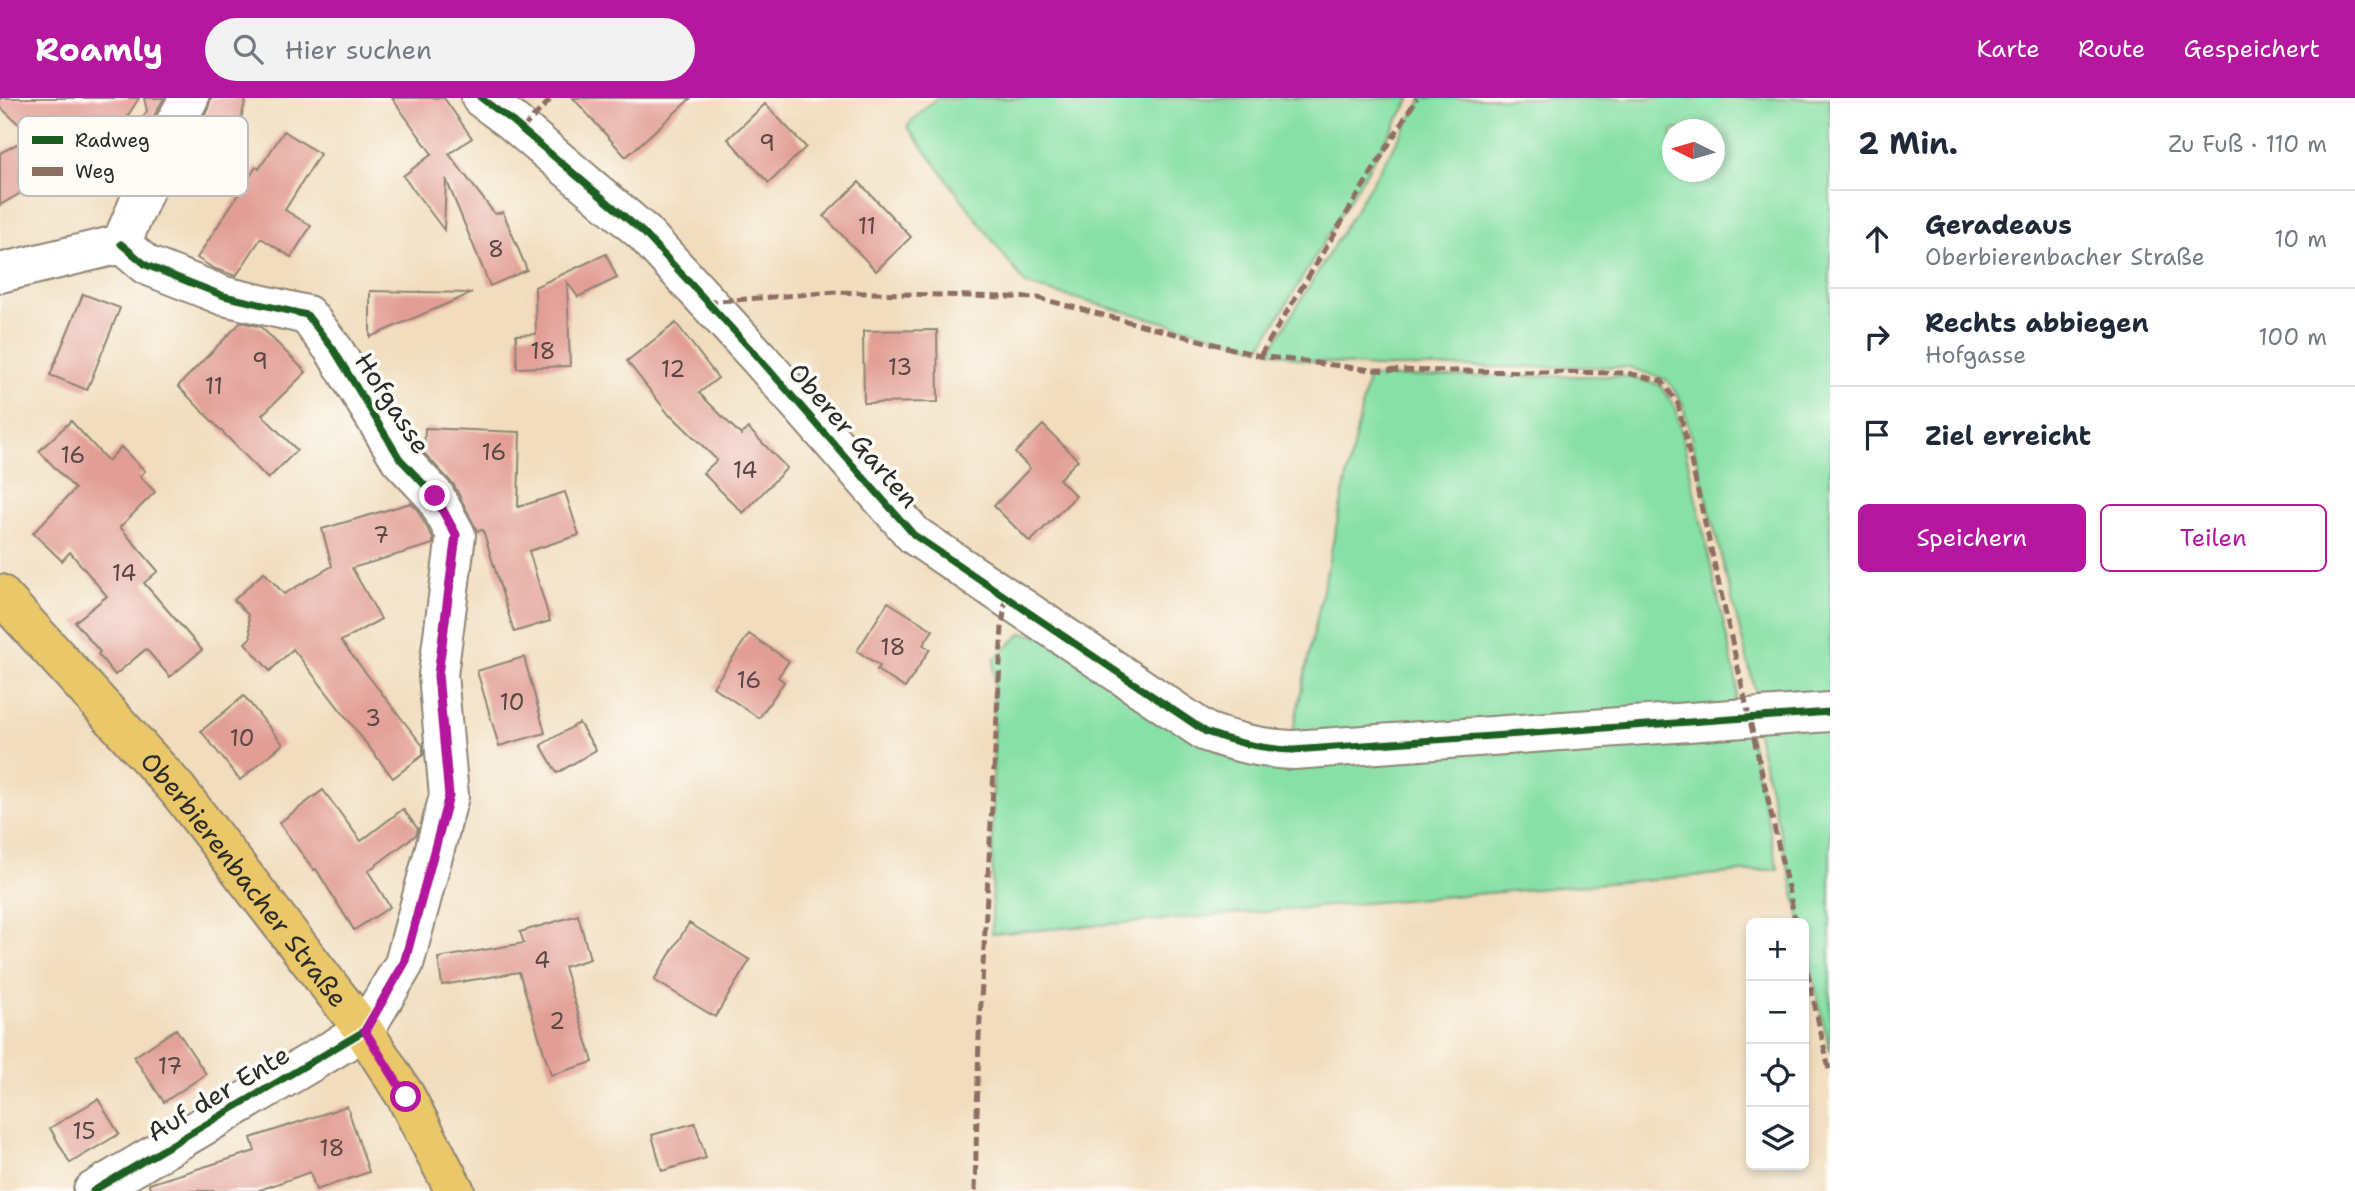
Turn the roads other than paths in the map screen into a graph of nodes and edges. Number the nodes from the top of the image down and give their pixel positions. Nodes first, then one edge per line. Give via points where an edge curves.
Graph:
1 (189, 98) edge
2 (481, 98) edge
3 (179, 116) edge
4 (142, 196) edge
5 (121, 244) junction
6 (0, 273) edge
7 (0, 594) edge
8 (1830, 712) edge
9 (365, 1031) junction
10 (93, 1191) edge
11 (455, 1191) edge

1 - 3 street
2 - 8 street, Oberer Garten via 644,233 914,535 1206,732 1239,744 1293,750
4 - 5 street
5 - 6 street
5 - 9 street, Hofgasse via 146,265 224,296 307,315 334,350 400,459 435,496 456,535 438,675 449,796 404,964
7 - 9 main road, Oberbierenbacher Straße via 177,789
9 - 10 street, Auf der Ente
9 - 11 main road, Oberbierenbacher Straße

